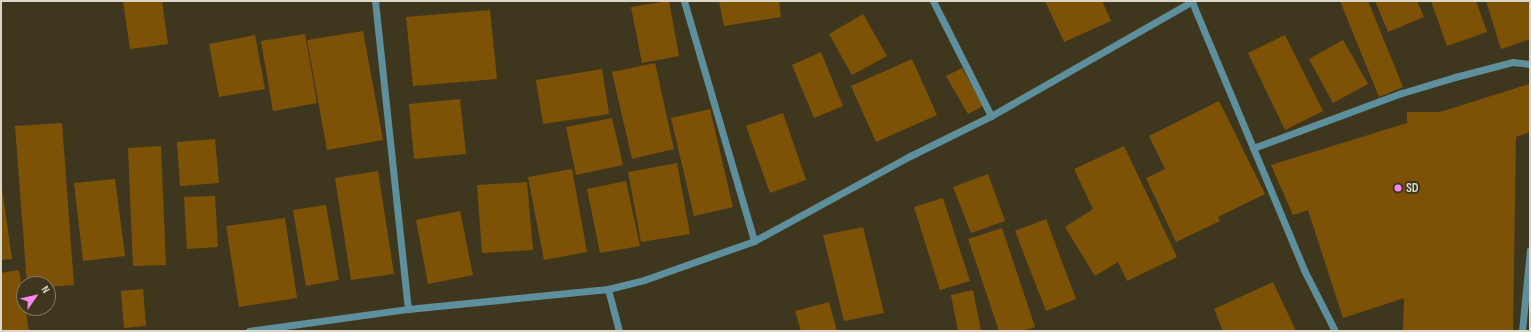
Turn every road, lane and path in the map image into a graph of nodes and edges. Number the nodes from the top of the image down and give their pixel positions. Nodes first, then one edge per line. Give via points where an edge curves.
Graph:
1 (375, 1) edge
2 (684, 1) edge
3 (933, 1) edge
4 (1192, 1) edge
5 (1530, 64) edge
6 (991, 116) junction
7 (1253, 148) junction
8 (754, 241) junction
9 (1530, 250) edge
10 (608, 289) junction
11 (408, 309) junction
12 (284, 329) edge
13 (249, 331) edge
14 (619, 331) edge
15 (1335, 331) edge
16 (1522, 331) edge

1 - 11 street
2 - 8 street
3 - 6 street
4 - 6 street
4 - 7 street
5 - 7 street via 1514,62 1454,77 1402,93
6 - 8 street via 910,156
7 - 15 street via 1304,270
8 - 10 street via 644,280
9 - 16 street
10 - 11 street
10 - 14 street
11 - 12 street
12 - 13 street

